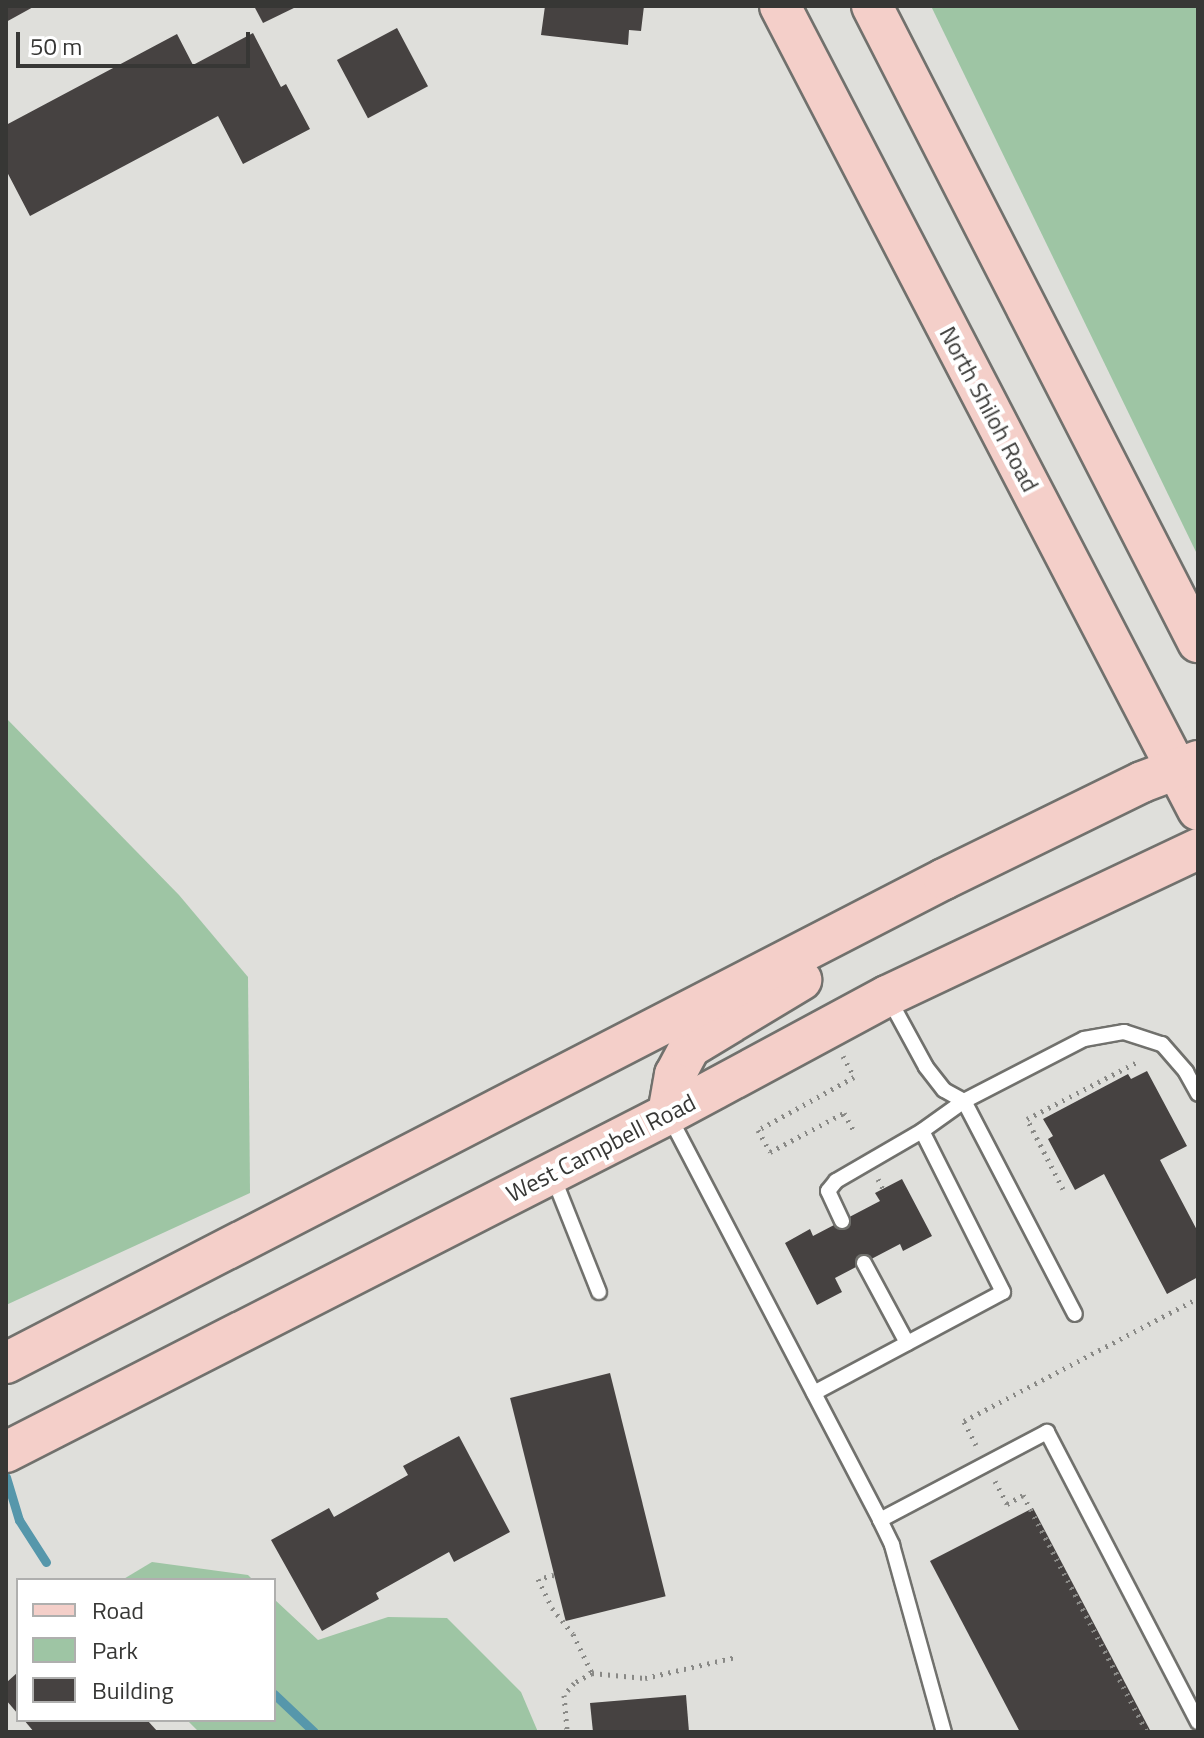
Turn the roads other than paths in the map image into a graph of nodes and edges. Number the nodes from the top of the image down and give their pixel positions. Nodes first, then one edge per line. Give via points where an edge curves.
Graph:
1 (780, 6) edge
2 (872, 6) edge
3 (1198, 642) edge
4 (1187, 765) edge
5 (1198, 810) edge
6 (1198, 849) edge
7 (944, 879) junction
8 (887, 996) junction
9 (1198, 1094) edge
10 (964, 1101) junction
11 (668, 1114) junction
12 (922, 1131) junction
13 (552, 1174) junction
14 (842, 1221) dead end
15 (864, 1263) dead end
16 (599, 1292) dead end
17 (1075, 1314) dead end
18 (907, 1343) junction
19 (6, 1363) edge
20 (814, 1393) junction
21 (6, 1452) edge
22 (880, 1520) junction
23 (1198, 1722) edge
24 (944, 1732) edge

1 - 4 main road, North Shiloh Road
2 - 3 main road
4 - 5 main road, North Shiloh Road
4 - 7 main road
6 - 8 main road, West Campbell Road
7 - 11 main road via 879,933 690,1047 675,1075
7 - 19 main road
8 - 10 lane via 926,1067 944,1090
8 - 11 main road, West Campbell Road
9 - 10 lane via 1162,1044 1124,1032 1084,1039
10 - 12 lane
10 - 17 lane
11 - 13 main road, West Campbell Road
11 - 20 lane
12 - 14 lane via 836,1181 828,1191
12 - 18 lane via 1003,1292
13 - 16 lane
13 - 21 main road, West Campbell Road
15 - 18 lane
18 - 20 lane
20 - 22 lane
22 - 23 lane via 1047,1432
22 - 24 lane via 892,1545

